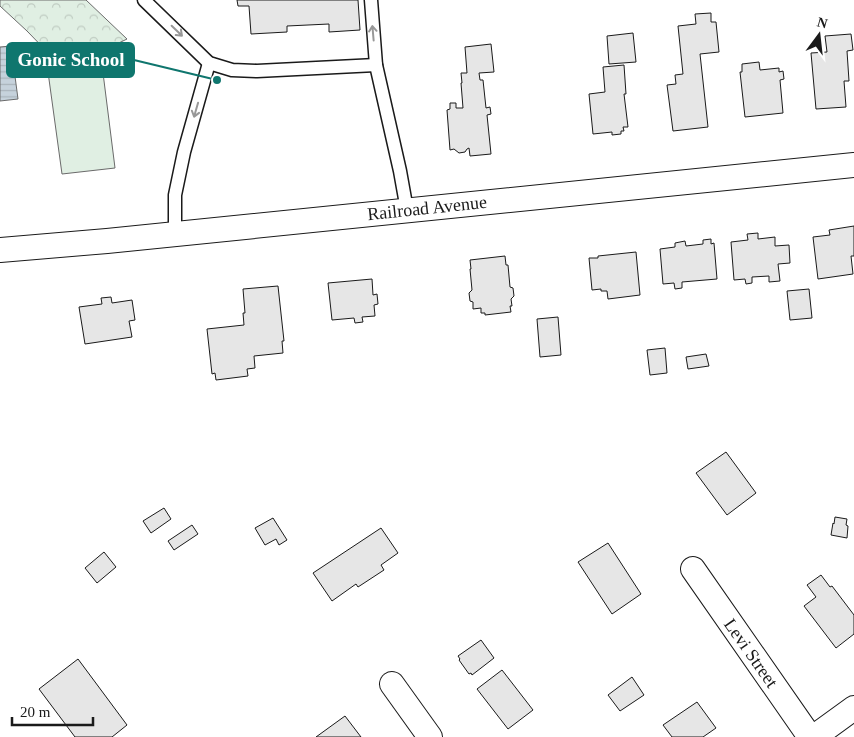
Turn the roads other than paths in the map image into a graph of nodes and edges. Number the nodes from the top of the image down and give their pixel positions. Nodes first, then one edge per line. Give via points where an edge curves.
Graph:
1 (144, 0) edge
2 (371, 0) edge
3 (209, 63) junction
4 (376, 65) junction
5 (854, 165) edge
6 (406, 210) junction
7 (175, 234) junction
8 (0, 250) edge
9 (693, 569) dead end
10 (392, 684) dead end
11 (854, 708) edge
12 (430, 737) edge
13 (810, 737) edge
14 (814, 737) edge

1 -> 3 lane
4 -> 2 lane
3 - 4 lane via 232,70 257,71
3 -> 7 lane via 175,195
4 - 6 lane
5 - 6 street, Railroad Avenue
6 - 7 street, Railroad Avenue
7 - 8 street, Railroad Avenue
9 - 13 street, Levi Street
10 - 12 street
11 - 14 street

